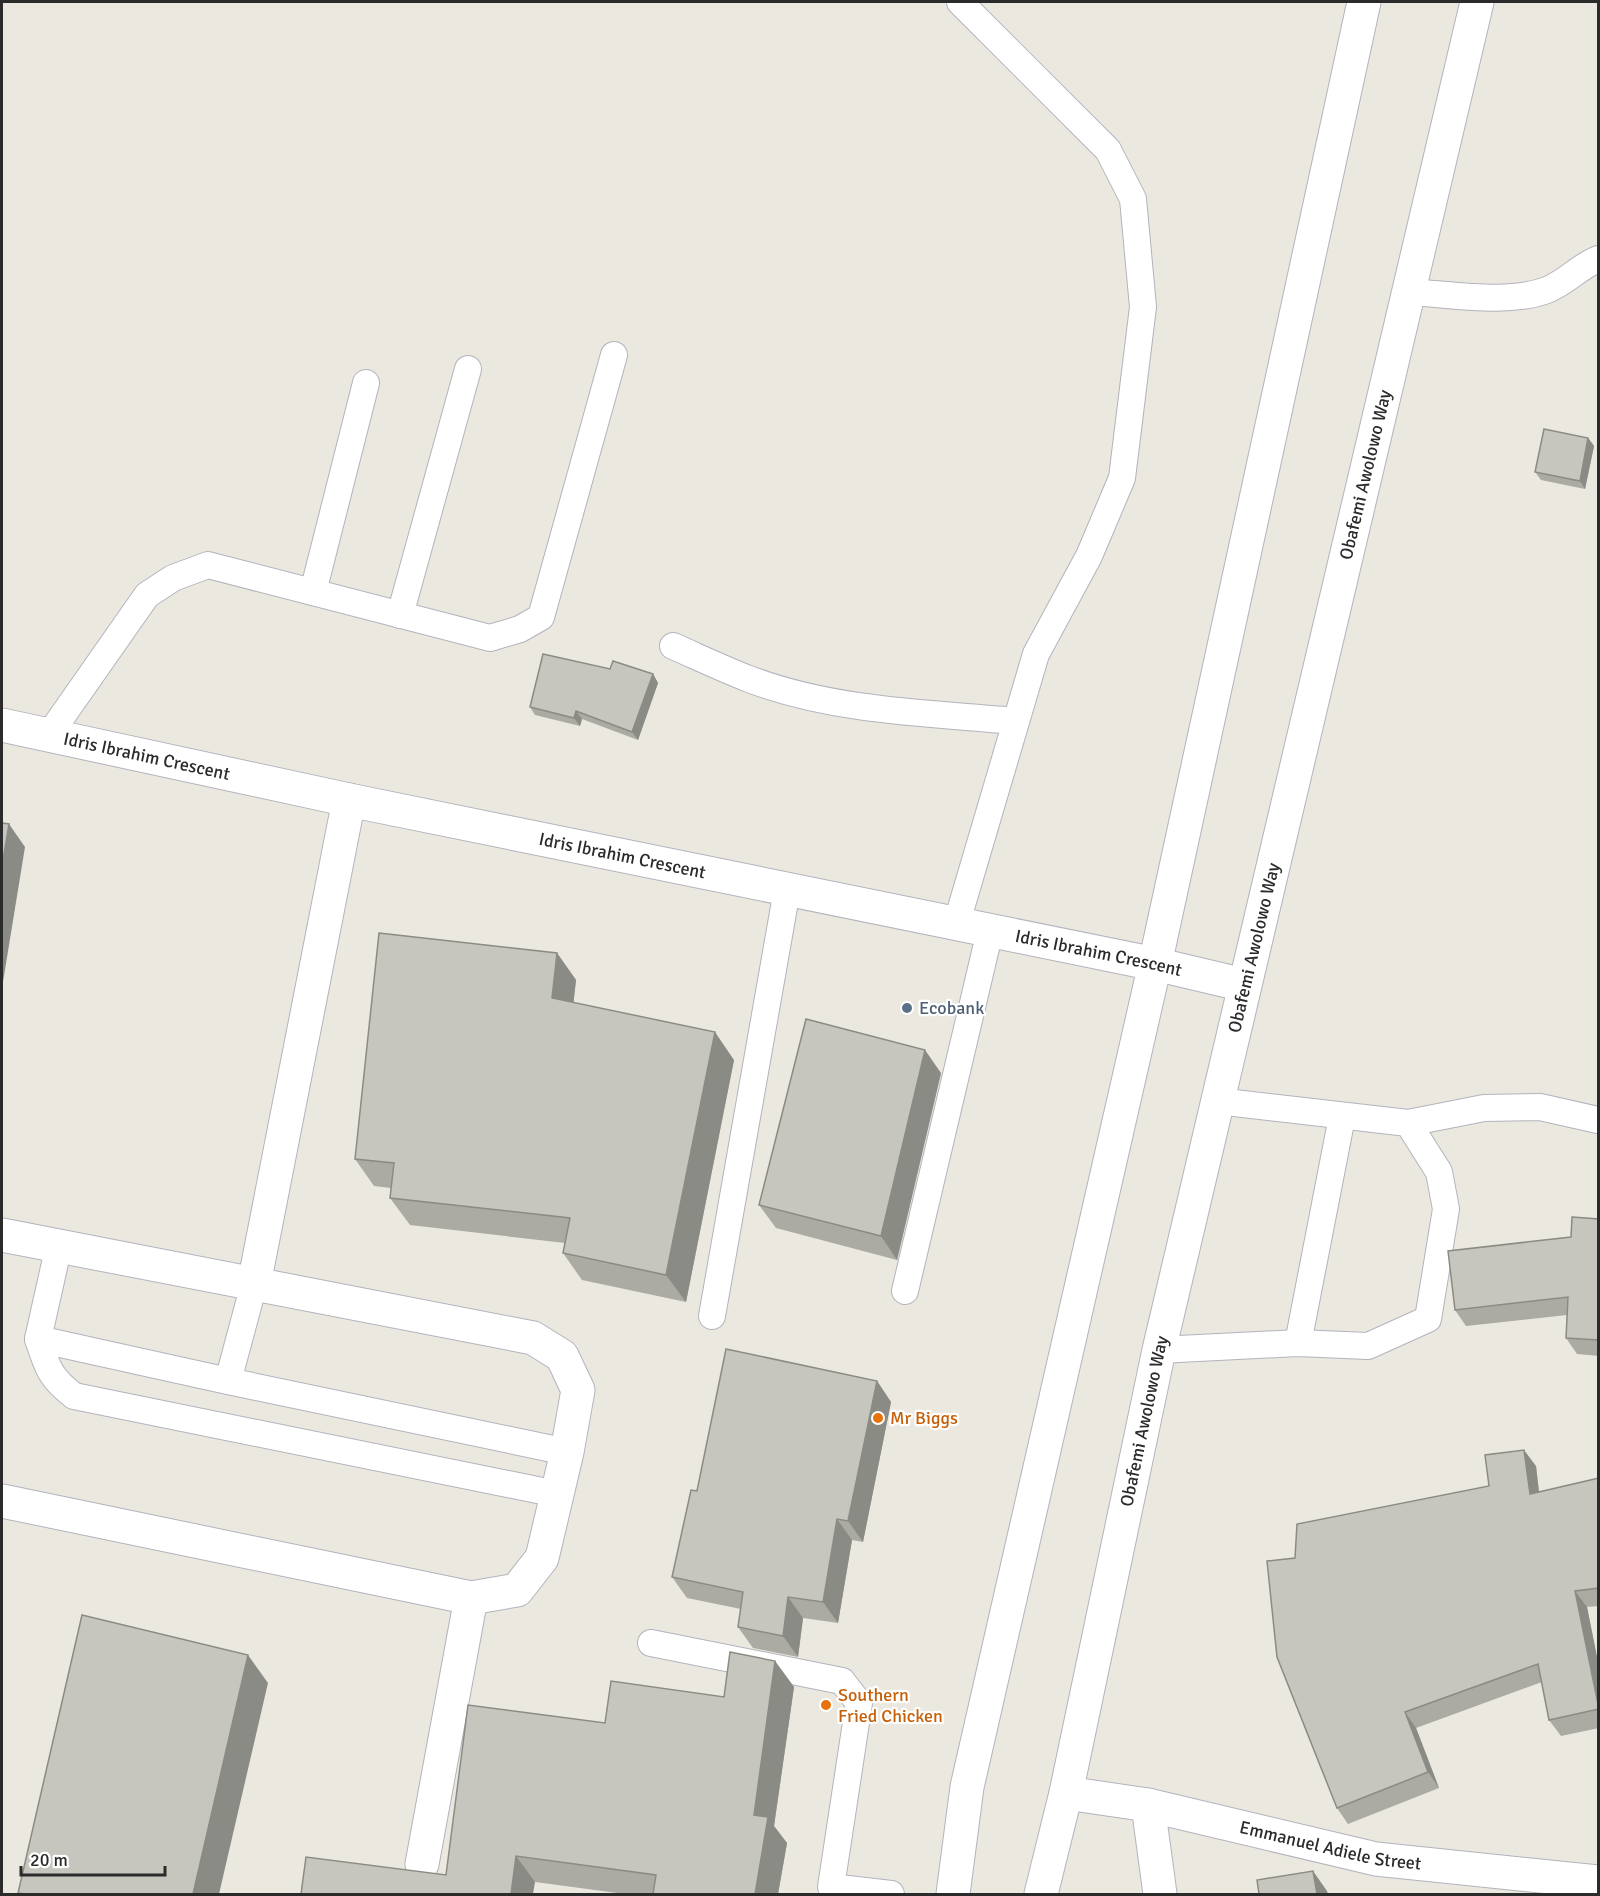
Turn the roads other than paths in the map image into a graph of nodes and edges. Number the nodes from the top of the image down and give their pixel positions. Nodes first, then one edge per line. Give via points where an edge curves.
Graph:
1 (960, 2) edge
2 (1364, 2) edge
3 (1477, 2) edge
4 (1599, 259) edge
5 (1408, 292) junction
6 (614, 355) dead end
7 (468, 369) dead end
8 (366, 383) dead end
9 (313, 592) junction
10 (400, 615) junction
11 (673, 646) dead end
12 (1016, 721) junction
13 (2, 725) edge
14 (49, 735) junction
15 (349, 800) junction
16 (787, 890) junction
17 (956, 925) junction
18 (990, 931) junction
19 (1155, 964) junction
20 (1244, 985) junction
21 (1217, 1101) junction
22 (1342, 1117) junction
23 (1599, 1120) edge
24 (1408, 1124) junction
25 (2, 1234) edge
26 (59, 1245) junction
27 (254, 1284) junction
28 (905, 1291) dead end
29 (712, 1316) dead end
30 (38, 1339) junction
31 (1298, 1343) junction
32 (1159, 1350) junction
33 (228, 1381) junction
34 (567, 1452) junction
35 (557, 1494) junction
36 (2, 1501) edge
37 (471, 1598) junction
38 (651, 1643) dead end
39 (1066, 1793) junction
40 (1148, 1805) junction
41 (422, 1864) dead end
42 (1599, 1882) edge
43 (830, 1891) edge
44 (891, 1894) edge
45 (953, 1894) edge
46 (1041, 1894) edge
47 (1160, 1894) edge

1 - 12 lane via 1108,150 1133,199 1143,308 1122,478 1089,556 1036,654
2 - 19 street
3 - 5 street, Obafemi Awolowo Way
4 - 5 lane via 1589,262 1568,280 1521,298
5 - 20 street, Obafemi Awolowo Way
6 - 10 lane via 541,617 520,629 490,638
7 - 10 lane
8 - 9 lane
9 - 10 lane
9 - 14 lane via 208,565 173,578 147,595
11 - 12 lane via 750,679 803,695 856,705
12 - 17 lane
13 - 14 street, Idris Ibrahim Crescent
14 - 15 street, Idris Ibrahim Crescent
15 - 16 street, Idris Ibrahim Crescent
15 - 27 street
16 - 17 street, Idris Ibrahim Crescent
16 - 29 lane
17 - 18 street, Idris Ibrahim Crescent
18 - 19 street, Idris Ibrahim Crescent
18 - 28 lane
19 - 20 street, Idris Ibrahim Crescent
19 - 45 street via 968,1787
20 - 21 street, Obafemi Awolowo Way
21 - 22 lane
21 - 32 street, Obafemi Awolowo Way
22 - 24 lane
22 - 31 lane
23 - 24 lane via 1528,1107 1484,1108
24 - 31 lane via 1439,1172 1446,1209 1428,1319 1368,1346
25 - 26 street
26 - 27 street
26 - 30 lane
27 - 33 lane
27 - 34 street via 533,1338 562,1356 578,1390
30 - 33 lane
30 - 35 lane via 48,1372 74,1396
31 - 32 lane
32 - 39 street, Obafemi Awolowo Way
33 - 34 lane
34 - 35 street
35 - 37 street via 542,1558 517,1590
36 - 37 street
37 - 41 street
38 - 43 lane via 842,1681 851,1690 859,1703
39 - 40 street, Emmanuel Adiele Street
39 - 46 street, Obafemi Awolowo Way
40 - 42 street, Emmanuel Adiele Street via 1376,1859
40 - 47 street
43 - 44 lane

